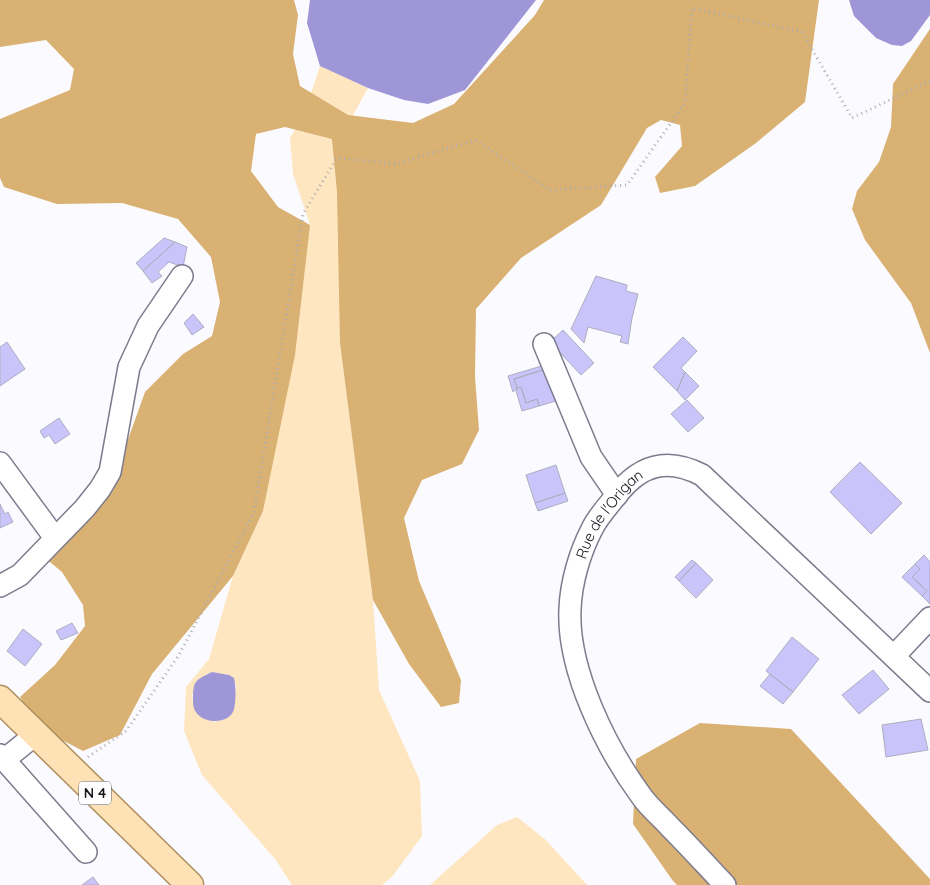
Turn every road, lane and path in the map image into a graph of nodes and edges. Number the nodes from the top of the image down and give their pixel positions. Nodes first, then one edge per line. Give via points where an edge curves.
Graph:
1 (930, 81) edge
2 (182, 276) dead end
3 (544, 344) dead end
4 (0, 463) edge
5 (617, 495) junction
6 (55, 538) junction
7 (0, 586) edge
8 (930, 618) edge
9 (894, 656) junction
10 (930, 690) edge
11 (0, 700) edge
12 (34, 735) junction
13 (2, 757) edge
14 (70, 768) junction
15 (86, 852) dead end
16 (190, 885) edge
17 (725, 885) edge

1 - 14 path via 852,118 802,32 692,8 685,103 627,185 550,190 475,140 396,164 337,158 303,214 254,512 179,655 126,731
2 - 6 street via 148,326 129,366 110,472 100,489
3 - 5 street via 591,457
4 - 6 street
5 - 9 street, Rue de l'Origan via 628,482 649,468 663,464 702,475
5 - 17 street, Rue de l'Origan via 593,526 575,579 570,608 572,641 582,681 613,752 643,798
6 - 7 street via 20,575
8 - 9 street
9 - 10 street, Rue de l'Origan
11 - 12 main road, N 4
12 - 13 street
12 - 14 main road, N 4
13 - 15 street
14 - 16 main road, N 4

